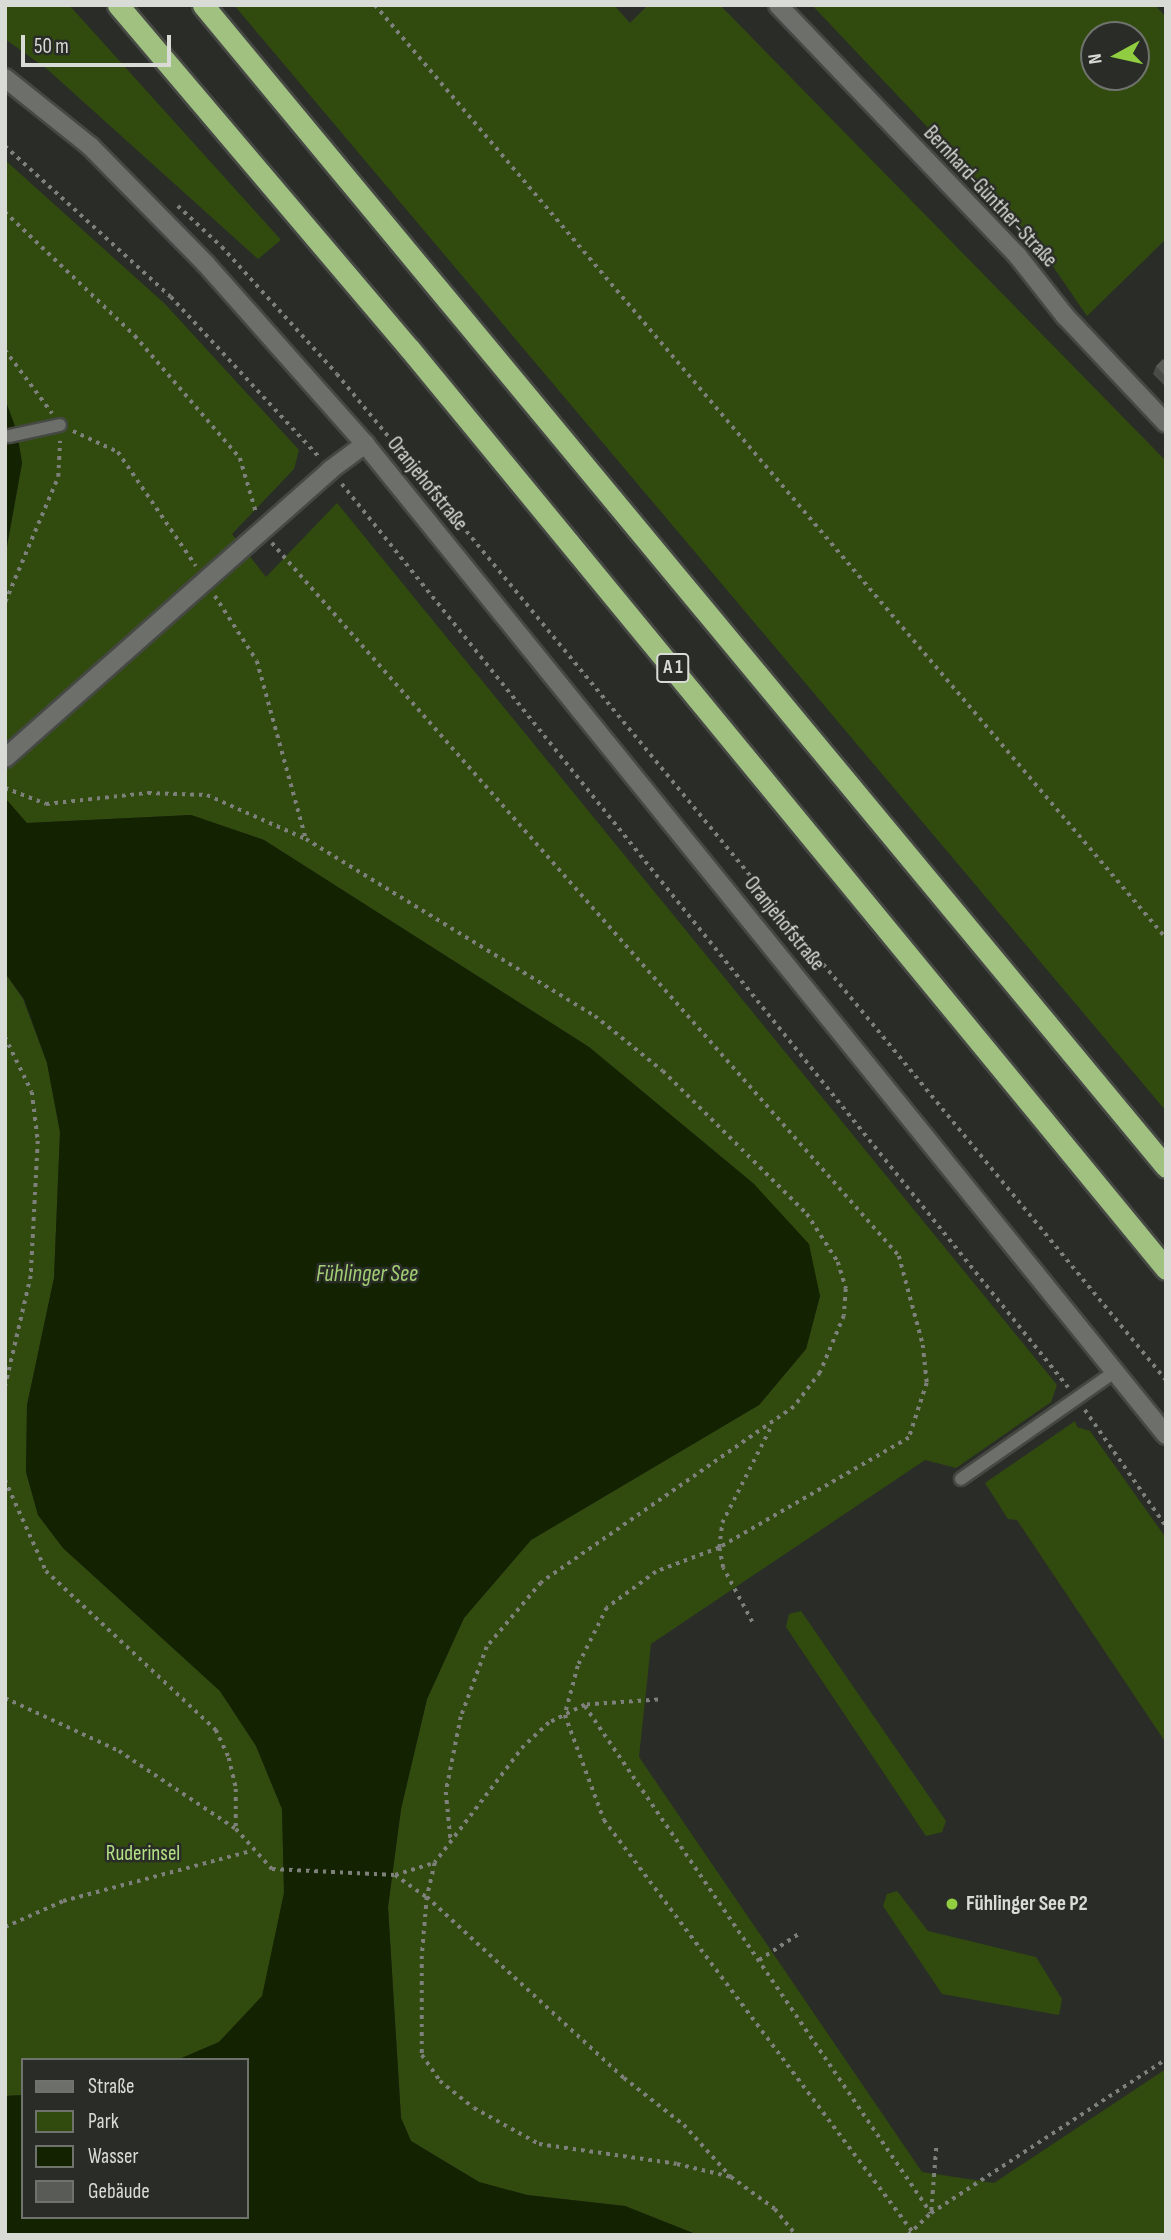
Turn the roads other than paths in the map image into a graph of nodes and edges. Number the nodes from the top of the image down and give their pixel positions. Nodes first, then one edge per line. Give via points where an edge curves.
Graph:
1 (118, 5) edge
2 (203, 5) edge
3 (209, 5) edge
4 (778, 5) edge
5 (230, 35) junction
6 (5, 78) edge
7 (1166, 423) edge
8 (60, 425) road end
9 (9, 436) dead end
10 (365, 444) junction
11 (12, 752) edge
12 (1166, 1167) edge
13 (1166, 1269) edge
14 (1117, 1370) junction
15 (1166, 1436) edge
16 (961, 1479) dead end

1 - 13 highway, A 1 via 409,348
2 - 5 highway
3 - 5 highway
4 - 7 street, Bernhard-Günther-Straße via 1017,255 1066,316
5 - 12 highway
6 - 10 street, Oranjehofstraße via 90,146 205,263
8 - 9 lane
10 - 11 street, Oranjehofstraße
10 - 14 street, Oranjehofstraße
14 - 15 street, Oranjehofstraße
14 - 16 lane

